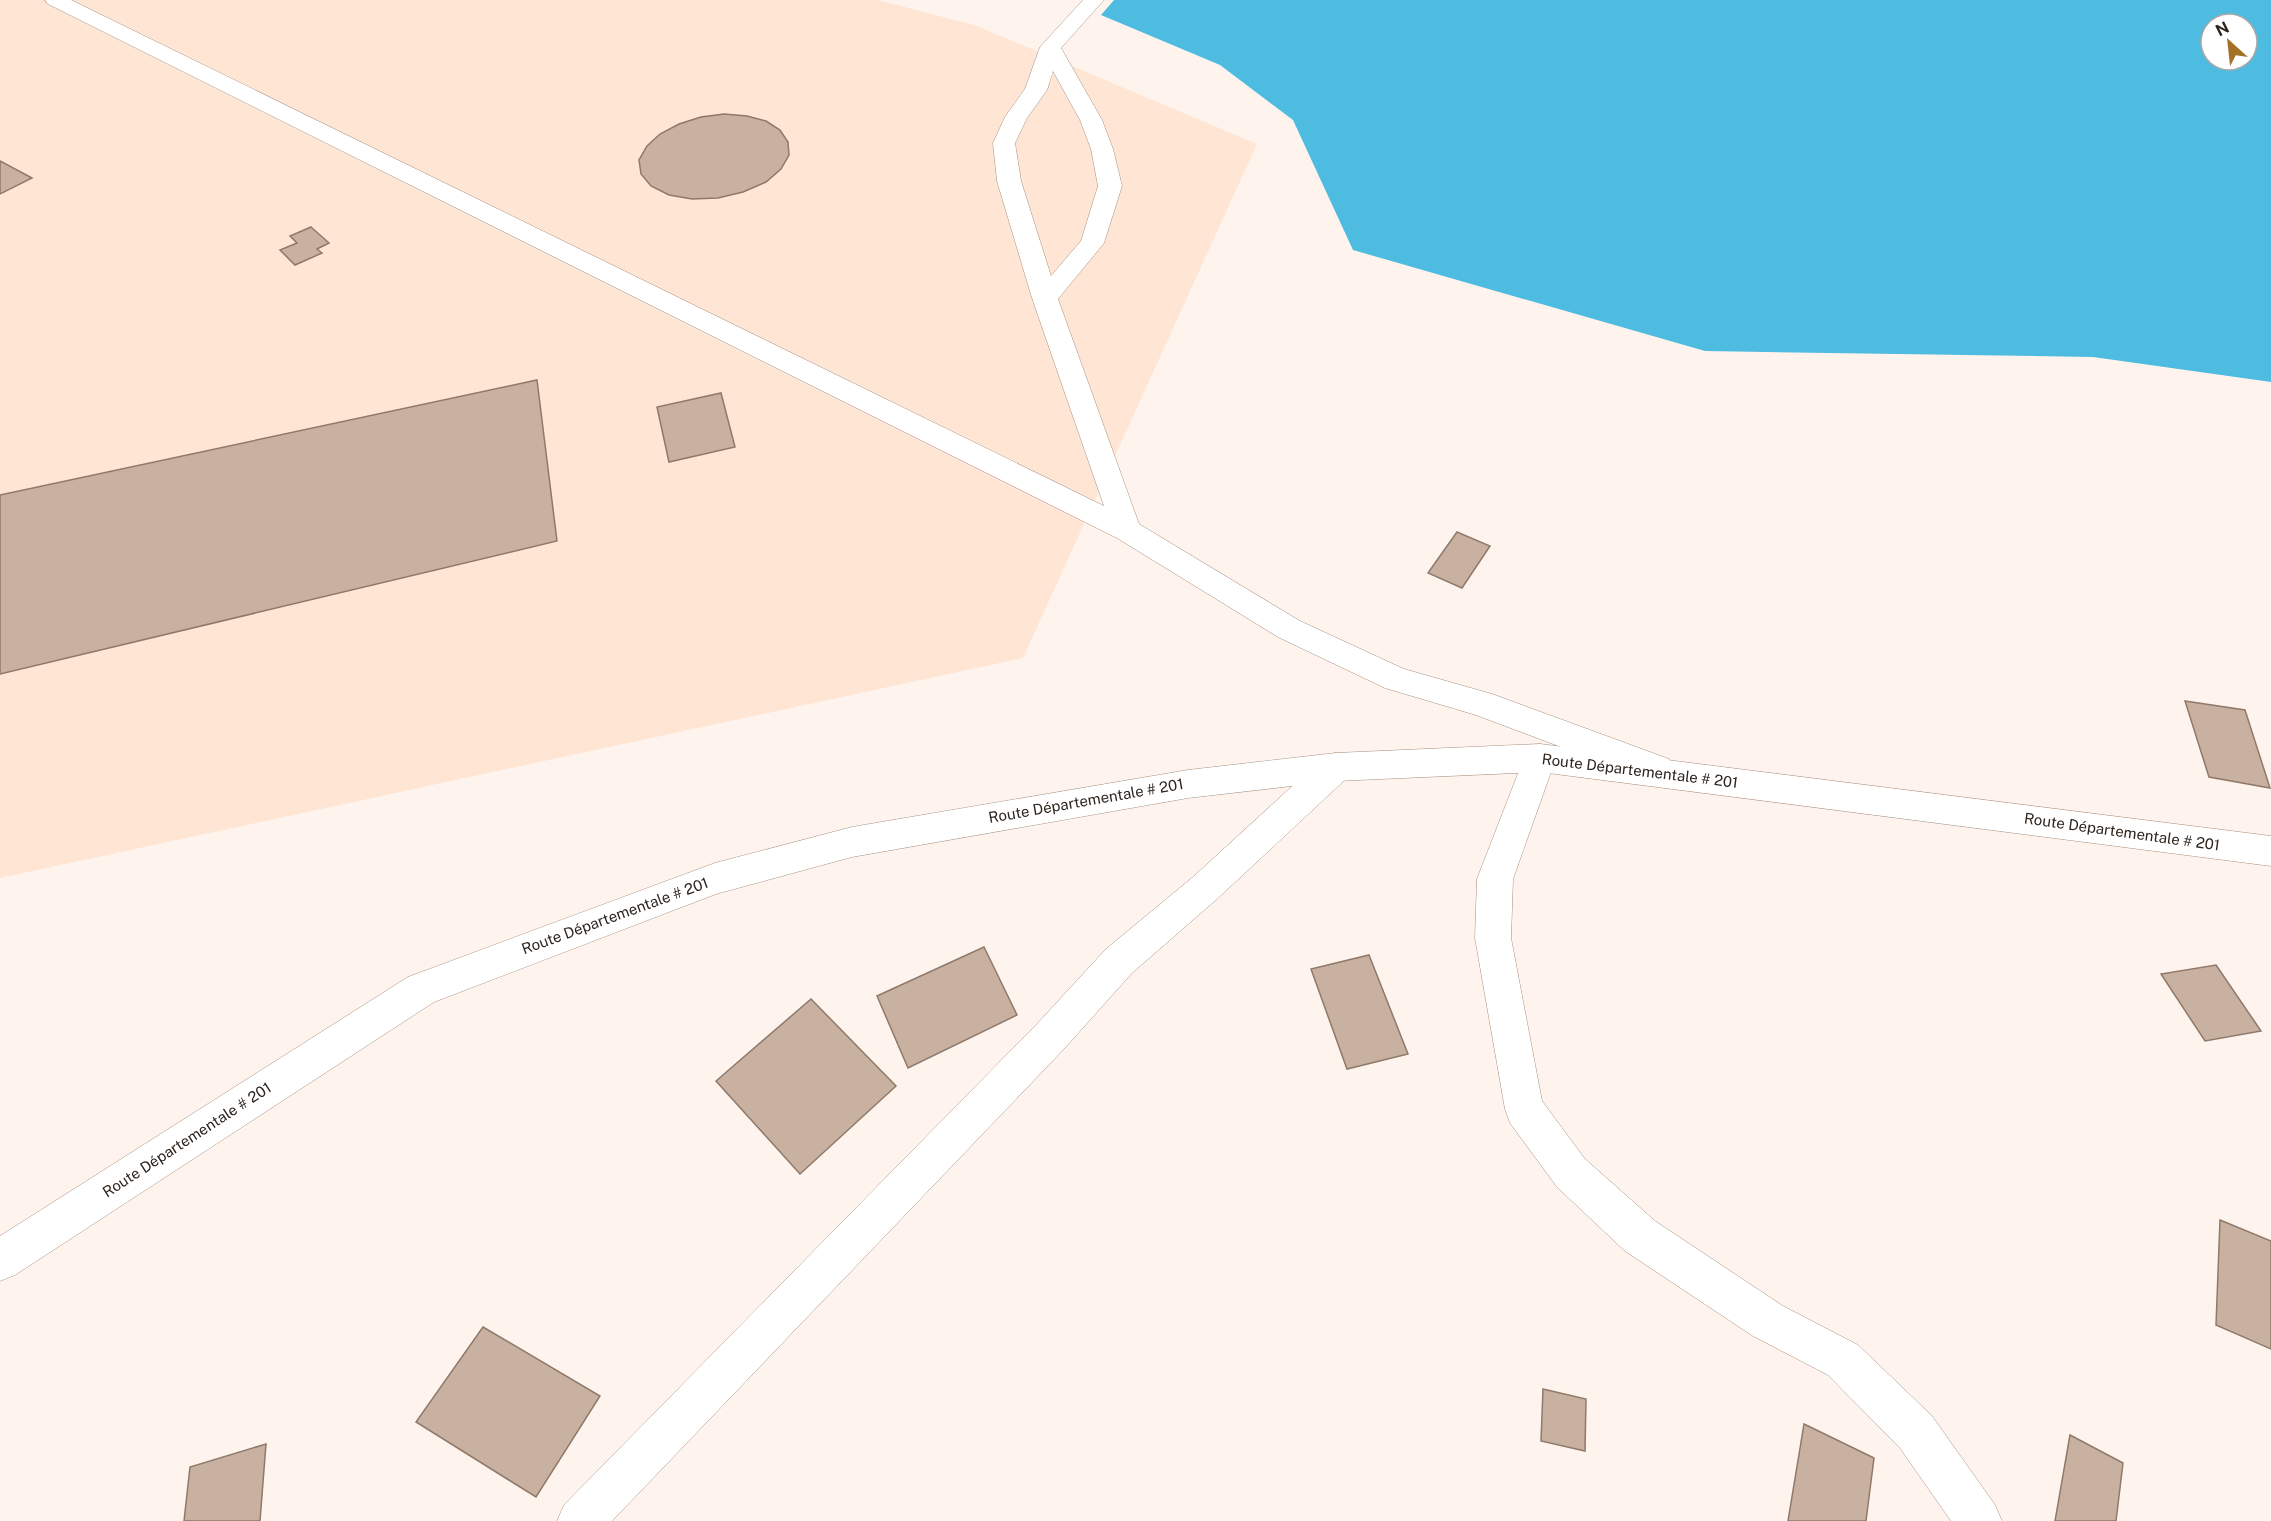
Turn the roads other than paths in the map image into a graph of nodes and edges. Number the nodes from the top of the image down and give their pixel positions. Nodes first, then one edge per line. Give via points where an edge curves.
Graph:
1 (55, 0) edge
2 (1094, 0) edge
3 (1050, 47) junction
4 (1045, 298) junction
5 (1127, 530) junction
6 (1540, 758) junction
7 (1336, 767) junction
8 (1672, 775) junction
9 (2271, 851) edge
10 (0, 1260) edge
11 (580, 1521) edge
12 (1979, 1521) edge

1 - 5 main road
2 - 3 main road
3 - 4 main road via 1036,90 1016,117 1004,143 1009,181
3 - 4 main road via 1091,120 1110,186 1092,243
4 - 5 main road
5 - 8 main road via 1289,629 1396,679 1481,703
6 - 7 main road, Route Départementale # 201
6 - 8 main road, Route Départementale # 201
6 - 12 main road via 1495,879 1493,938 1524,1109 1571,1173 1640,1236 1768,1321 1843,1360 1916,1432
7 - 10 main road, Route Départementale # 201 via 1188,784 852,842 715,879 586,926 422,989
7 - 11 main road via 1119,961
8 - 9 main road, Route Départementale # 201

